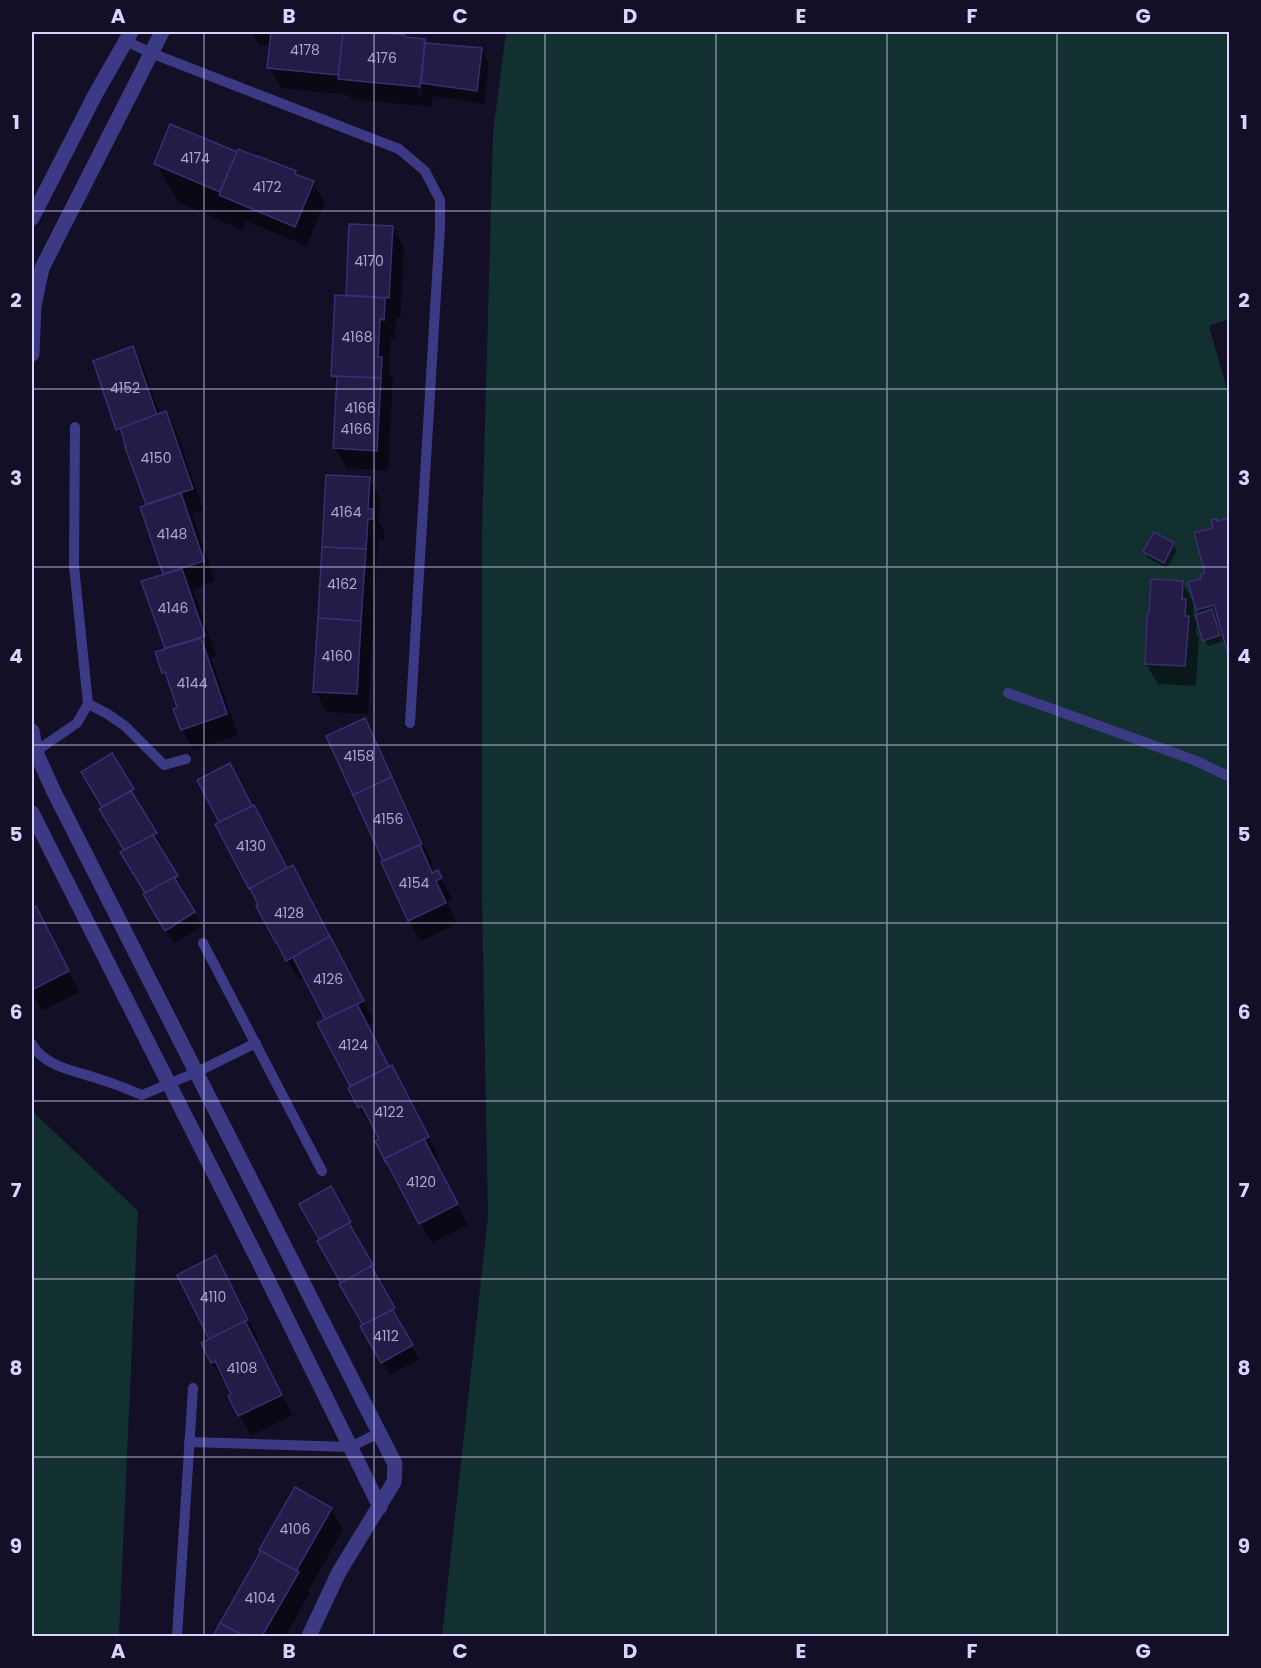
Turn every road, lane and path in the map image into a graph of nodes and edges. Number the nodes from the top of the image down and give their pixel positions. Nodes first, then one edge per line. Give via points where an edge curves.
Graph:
1 (162, 32) edge
2 (129, 36) edge
3 (151, 53) junction
4 (32, 218) edge
5 (32, 354) edge
6 (75, 427) dead end
7 (1008, 693) dead end
8 (88, 704) junction
9 (410, 723) dead end
10 (32, 731) edge
11 (34, 753) edge
12 (186, 759) dead end
13 (1230, 777) edge
14 (32, 813) edge
15 (203, 943) dead end
16 (256, 1043) junction
17 (32, 1044) edge
18 (197, 1072) junction
19 (169, 1084) junction
20 (322, 1171) dead end
21 (193, 1388) dead end
22 (379, 1432) junction
23 (189, 1442) junction
24 (350, 1447) junction
25 (380, 1507) junction
26 (177, 1636) edge
27 (309, 1636) edge

1 - 3 street
2 - 3 lane
2 - 4 street
3 - 5 street via 42,268 34,306
3 - 9 lane via 399,149 425,171 440,200
6 - 8 lane via 74,566
7 - 13 lane via 1194,760
8 - 11 lane via 77,723
8 - 12 lane via 125,726 164,765
10 - 11 street
11 - 18 street
14 - 19 street
15 - 16 lane
16 - 18 lane
16 - 20 lane
17 - 19 lane via 55,1065 142,1095
18 - 19 lane
18 - 22 street
19 - 24 street
21 - 23 lane
22 - 24 lane
22 - 25 street via 395,1464 394,1482
23 - 24 lane
23 - 26 lane
24 - 25 street
25 - 27 street via 339,1572

